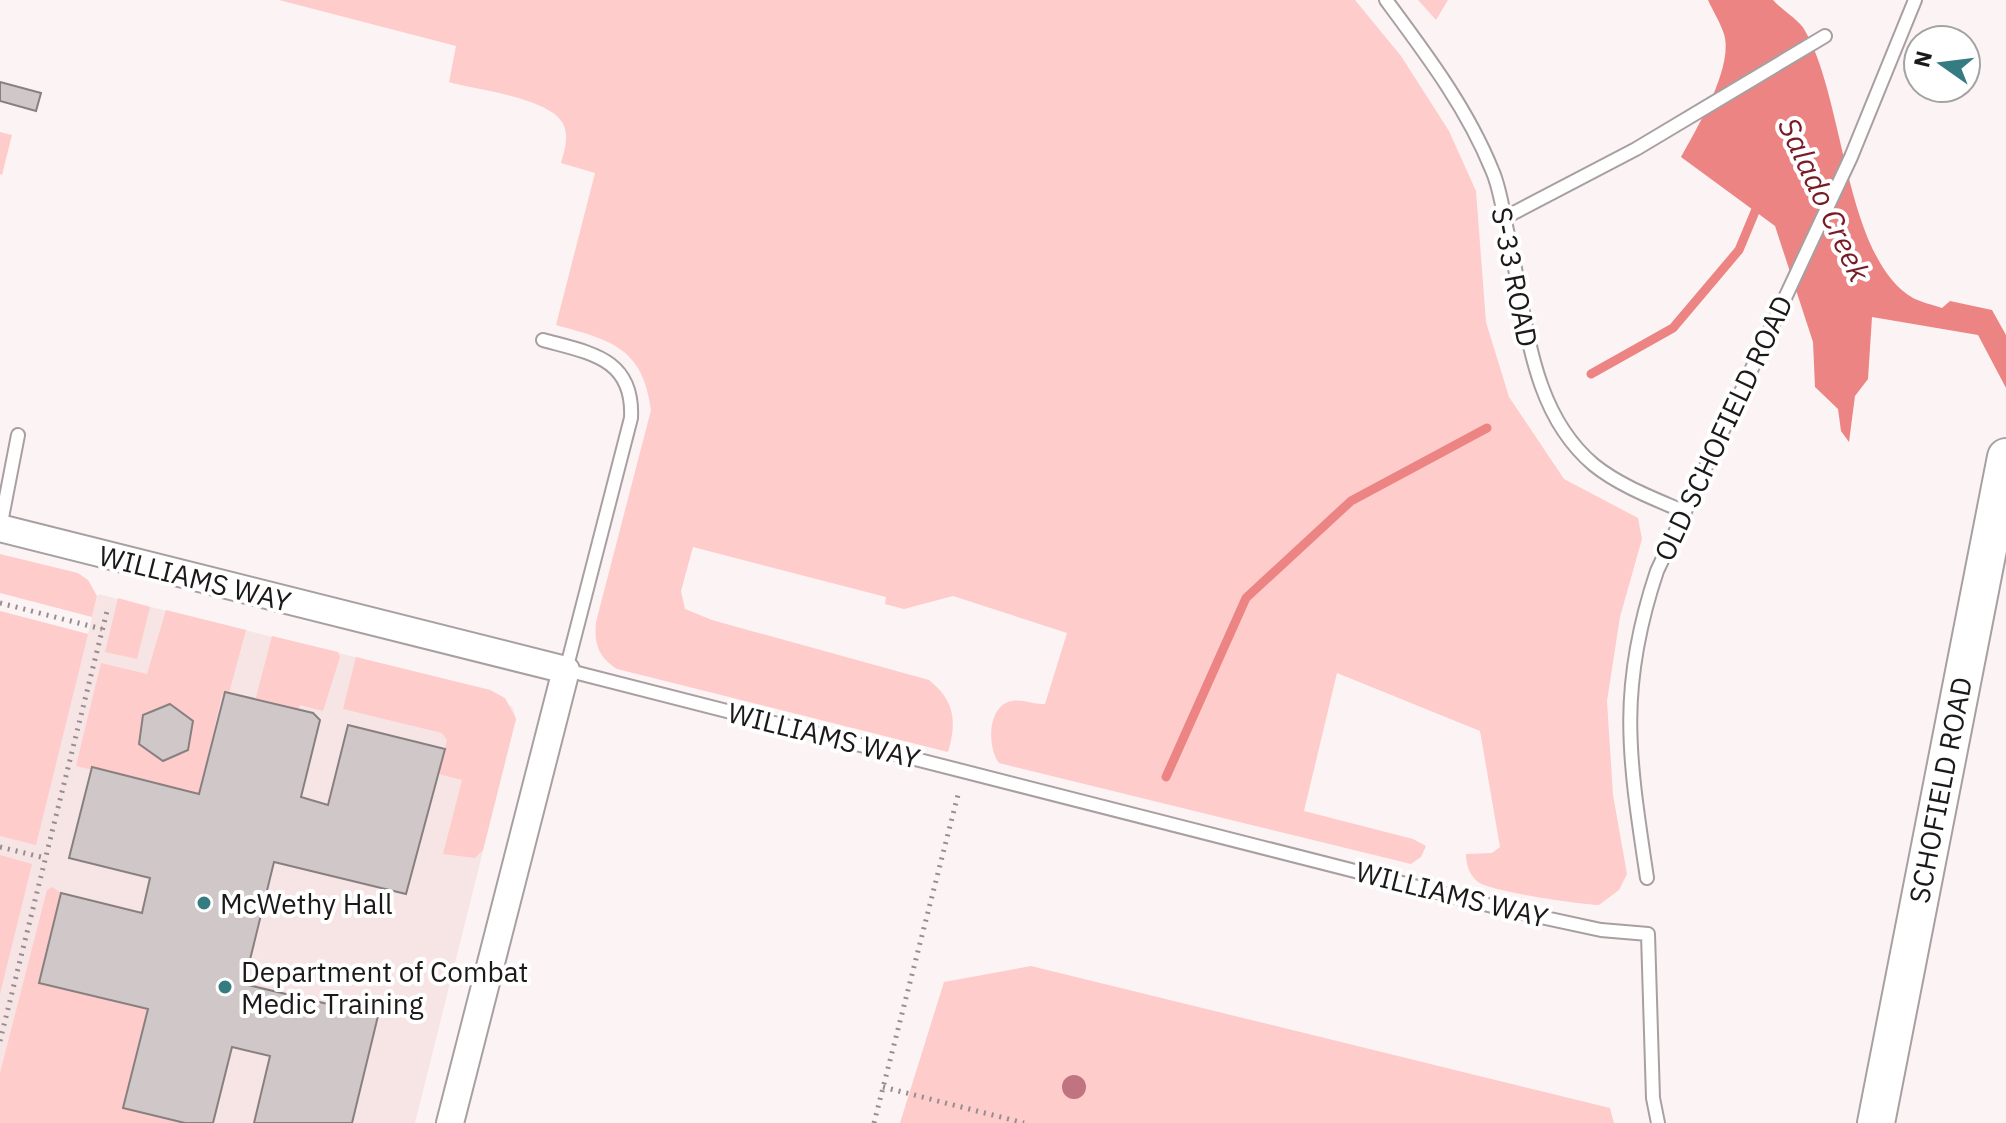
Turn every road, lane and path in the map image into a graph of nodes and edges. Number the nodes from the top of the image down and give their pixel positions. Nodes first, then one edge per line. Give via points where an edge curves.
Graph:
1 (1386, 0) edge
2 (1915, 0) edge
3 (1825, 36) dead end
4 (1504, 218) junction
5 (543, 340) dead end
6 (18, 435) dead end
7 (2006, 457) edge
8 (1685, 512) junction
9 (0, 528) edge
10 (0, 603) edge
11 (108, 607) dead end
12 (102, 629) junction
13 (566, 670) junction
14 (964, 770) junction
15 (0, 847) edge
16 (45, 858) junction
17 (1647, 878) dead end
18 (0, 1041) edge
19 (883, 1087) junction
20 (450, 1123) edge
21 (874, 1123) edge
22 (1024, 1123) edge
23 (1658, 1123) edge
24 (1876, 1123) edge

1 - 4 lane, S-33 ROAD via 1446,81 1493,172
2 - 8 lane, OLD SCHOFIELD ROAD via 1851,157
3 - 4 lane via 1636,149
4 - 8 lane, S-33 ROAD via 1531,356 1544,393 1572,441 1594,465 1628,487
5 - 13 lane via 604,359 623,376 632,401
6 - 9 lane
7 - 24 street, SCHOFIELD ROAD
8 - 17 lane, OLD SCHOFIELD ROAD via 1657,571 1632,665 1630,761
9 - 13 street, WILLIAMS WAY
10 - 12 path
11 - 12 path
12 - 16 path
13 - 14 lane, WILLIAMS WAY
13 - 20 street
14 - 19 path
14 - 23 lane, WILLIAMS WAY via 1504,909 1601,930 1648,934
15 - 16 path
16 - 18 path
19 - 21 path
19 - 22 path

